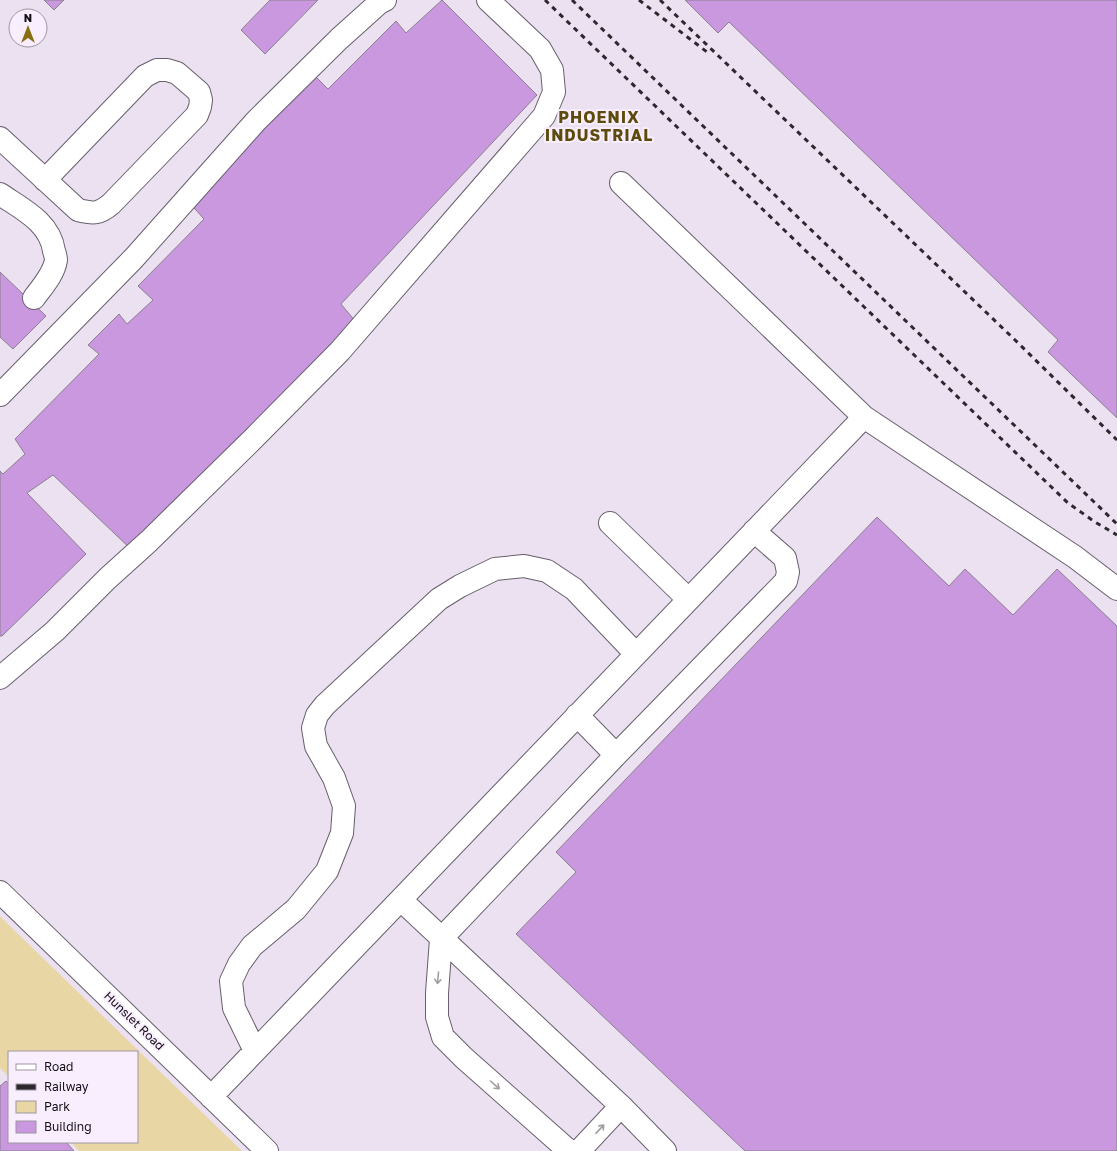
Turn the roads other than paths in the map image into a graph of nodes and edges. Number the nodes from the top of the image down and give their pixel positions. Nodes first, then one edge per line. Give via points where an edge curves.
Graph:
1 (385, 0) edge
2 (488, 0) edge
3 (0, 138) edge
4 (45, 180) junction
5 (621, 183) dead end
6 (0, 194) edge
7 (34, 298) dead end
8 (0, 395) edge
9 (864, 417) junction
10 (610, 523) dead end
11 (754, 531) junction
12 (1117, 589) edge
13 (688, 599) junction
14 (636, 654) junction
15 (0, 678) edge
16 (577, 715) junction
17 (616, 755) junction
18 (0, 892) edge
19 (400, 900) junction
20 (441, 939) junction
21 (255, 1051) junction
22 (212, 1097) junction
23 (621, 1106) junction
24 (267, 1151) edge
25 (569, 1151) edge
26 (579, 1151) edge
27 (665, 1151) edge

1 - 8 lane via 339,38 256,121 134,258
2 - 15 lane via 540,49 552,70 554,92 544,116 340,351 149,541 55,631
3 - 4 lane
4 - 4 lane via 78,210 91,213 102,211 197,115 201,100 199,92 177,73 167,70 157,70 145,76
5 - 9 lane
6 - 7 lane via 34,217 48,232 53,243 56,260 51,274
9 - 11 lane
9 - 12 lane via 1075,557
10 - 13 lane
11 - 13 lane
11 - 17 lane via 785,558 788,572 786,581
13 - 14 lane
14 - 16 lane
14 - 21 lane via 574,589 547,571 524,566 495,569 439,599 324,705 317,715 313,728 316,746 334,778 344,806 342,834 327,871 296,909 252,946 231,981 234,1008
16 - 17 lane
16 - 19 lane
17 - 20 lane
18 - 22 lane, Hunslet Road
19 - 20 lane
19 - 21 lane
20 - 23 lane
20 -> 25 lane via 437,1017 443,1037
21 - 22 lane
22 - 24 lane, Hunslet Road
26 -> 23 lane
23 - 27 lane

